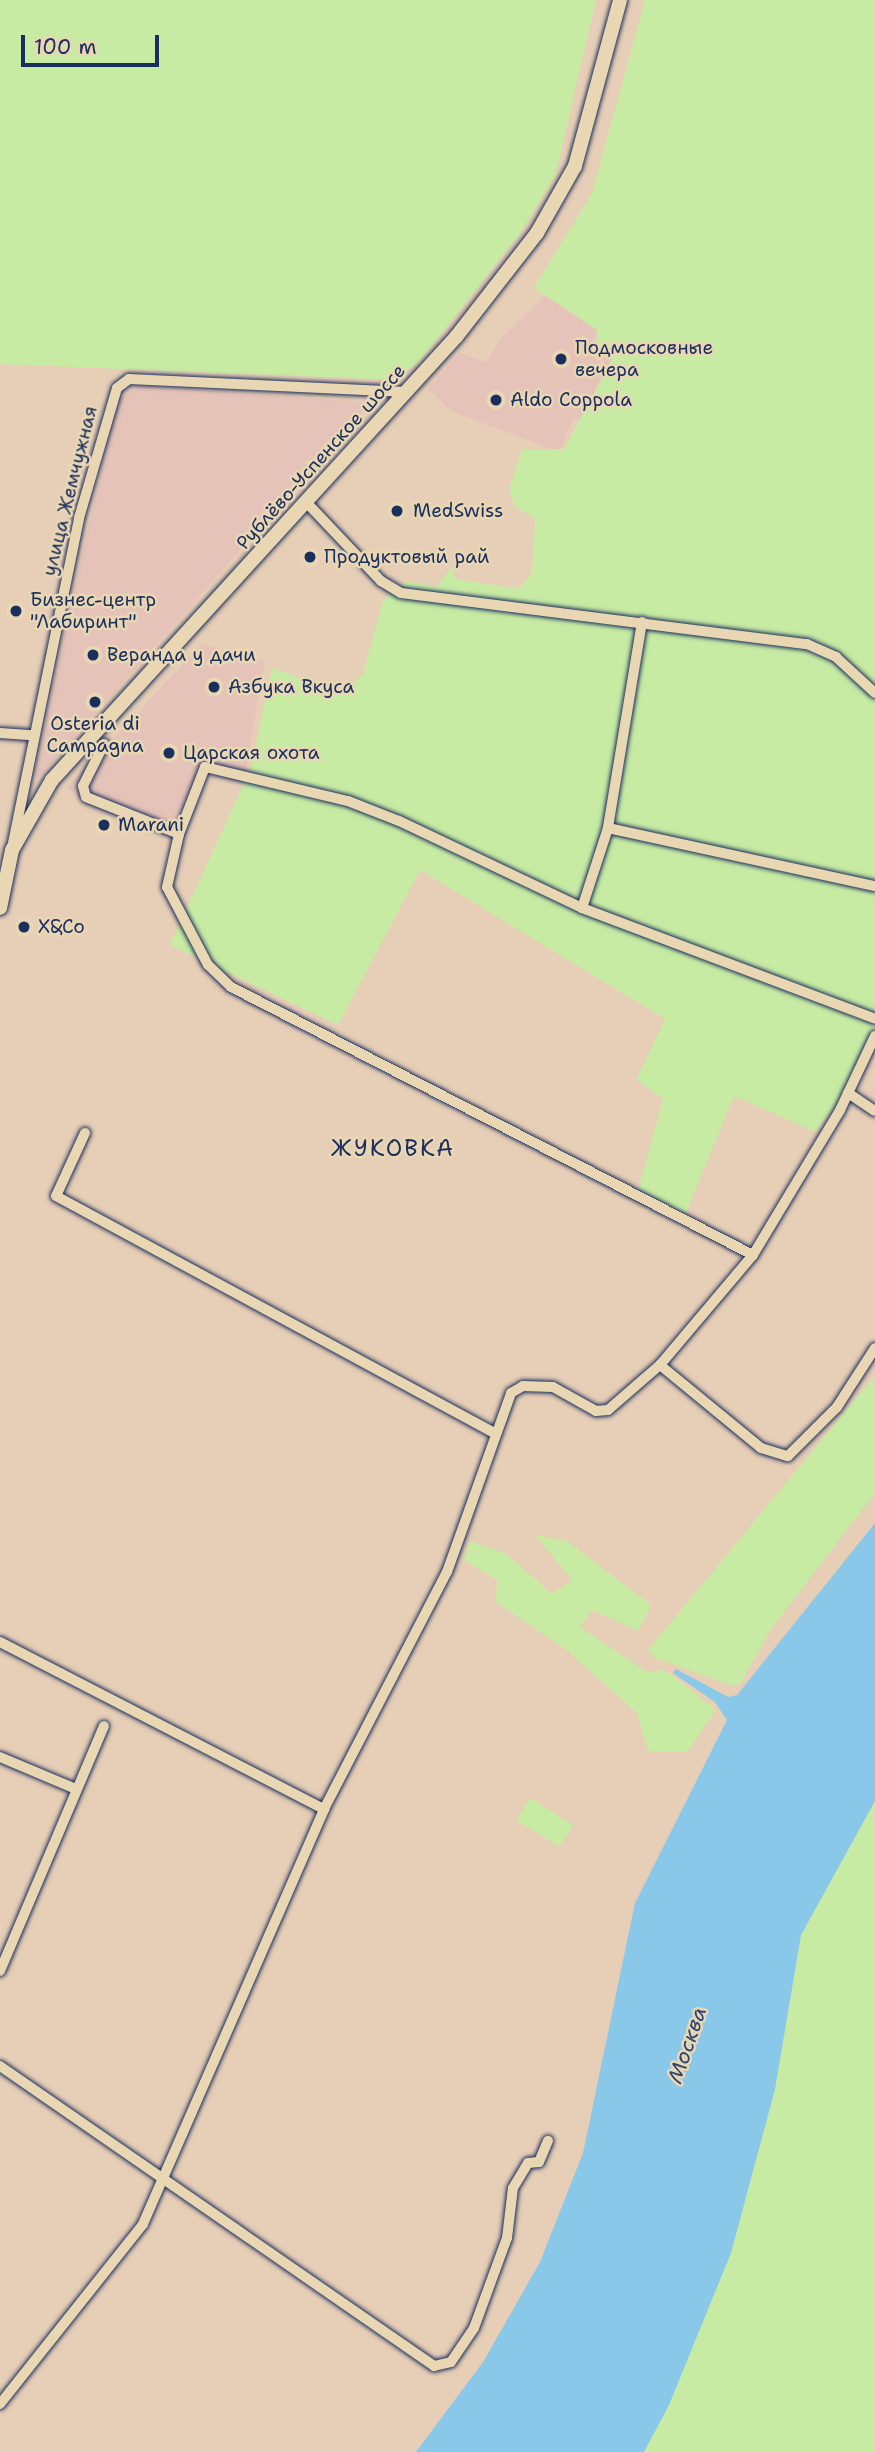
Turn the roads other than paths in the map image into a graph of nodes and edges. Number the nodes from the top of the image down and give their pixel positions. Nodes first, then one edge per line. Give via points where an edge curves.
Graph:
1 (620, 0) edge
2 (407, 392) junction
3 (307, 503) junction
4 (642, 622) junction
5 (875, 693) edge
6 (0, 733) edge
7 (32, 735) junction
8 (82, 746) junction
9 (608, 828) junction
10 (179, 834) junction
11 (12, 850) junction
12 (875, 886) edge
13 (0, 908) edge
14 (582, 908) junction
15 (875, 1019) edge
16 (875, 1036) edge
17 (848, 1093) junction
18 (875, 1111) edge
19 (85, 1133) dead end
20 (753, 1255) junction
21 (875, 1348) edge
22 (660, 1365) junction
23 (493, 1432) junction
24 (0, 1642) edge
25 (104, 1726) dead end
26 (0, 1757) edge
27 (76, 1789) junction
28 (324, 1810) junction
29 (0, 1970) edge
30 (0, 2066) edge
31 (548, 2141) dead end
32 (163, 2179) junction
33 (0, 2404) edge

1 - 2 main road, Рублёво-Успенское шоссе via 566,186 499,284
2 - 3 main road, Рублёво-Успенское шоссе
2 - 7 street, улица Жемчужная via 129,379 117,388 79,518
3 - 4 street via 381,581 401,593
3 - 8 main road, Рублёво-Успенское шоссе
4 - 5 street via 807,645 836,657
4 - 9 street
6 - 7 street
7 - 11 street, улица Жемчужная
8 - 10 street via 104,744 83,786 86,797
8 - 11 main road, Рублёво-Успенское шоссе via 37,801
9 - 12 street
9 - 14 street
10 - 14 street via 205,767 361,806
10 - 20 street via 167,887 177,914 208,965 231,987
11 - 13 main road, Рублёво-Успенское шоссе
14 - 15 street
16 - 17 street
17 - 18 street
17 - 20 street
19 - 23 street via 56,1196
20 - 22 street
21 - 22 street via 837,1407 788,1456 761,1448
22 - 23 street via 608,1410 596,1411 553,1387 523,1386 511,1393
23 - 28 street via 447,1572
24 - 28 street
25 - 27 street
26 - 27 street
27 - 29 street
28 - 32 street
30 - 32 street
31 - 32 street via 539,2162 528,2163 513,2188 508,2238 474,2328 452,2362 434,2366
32 - 33 street via 143,2224

